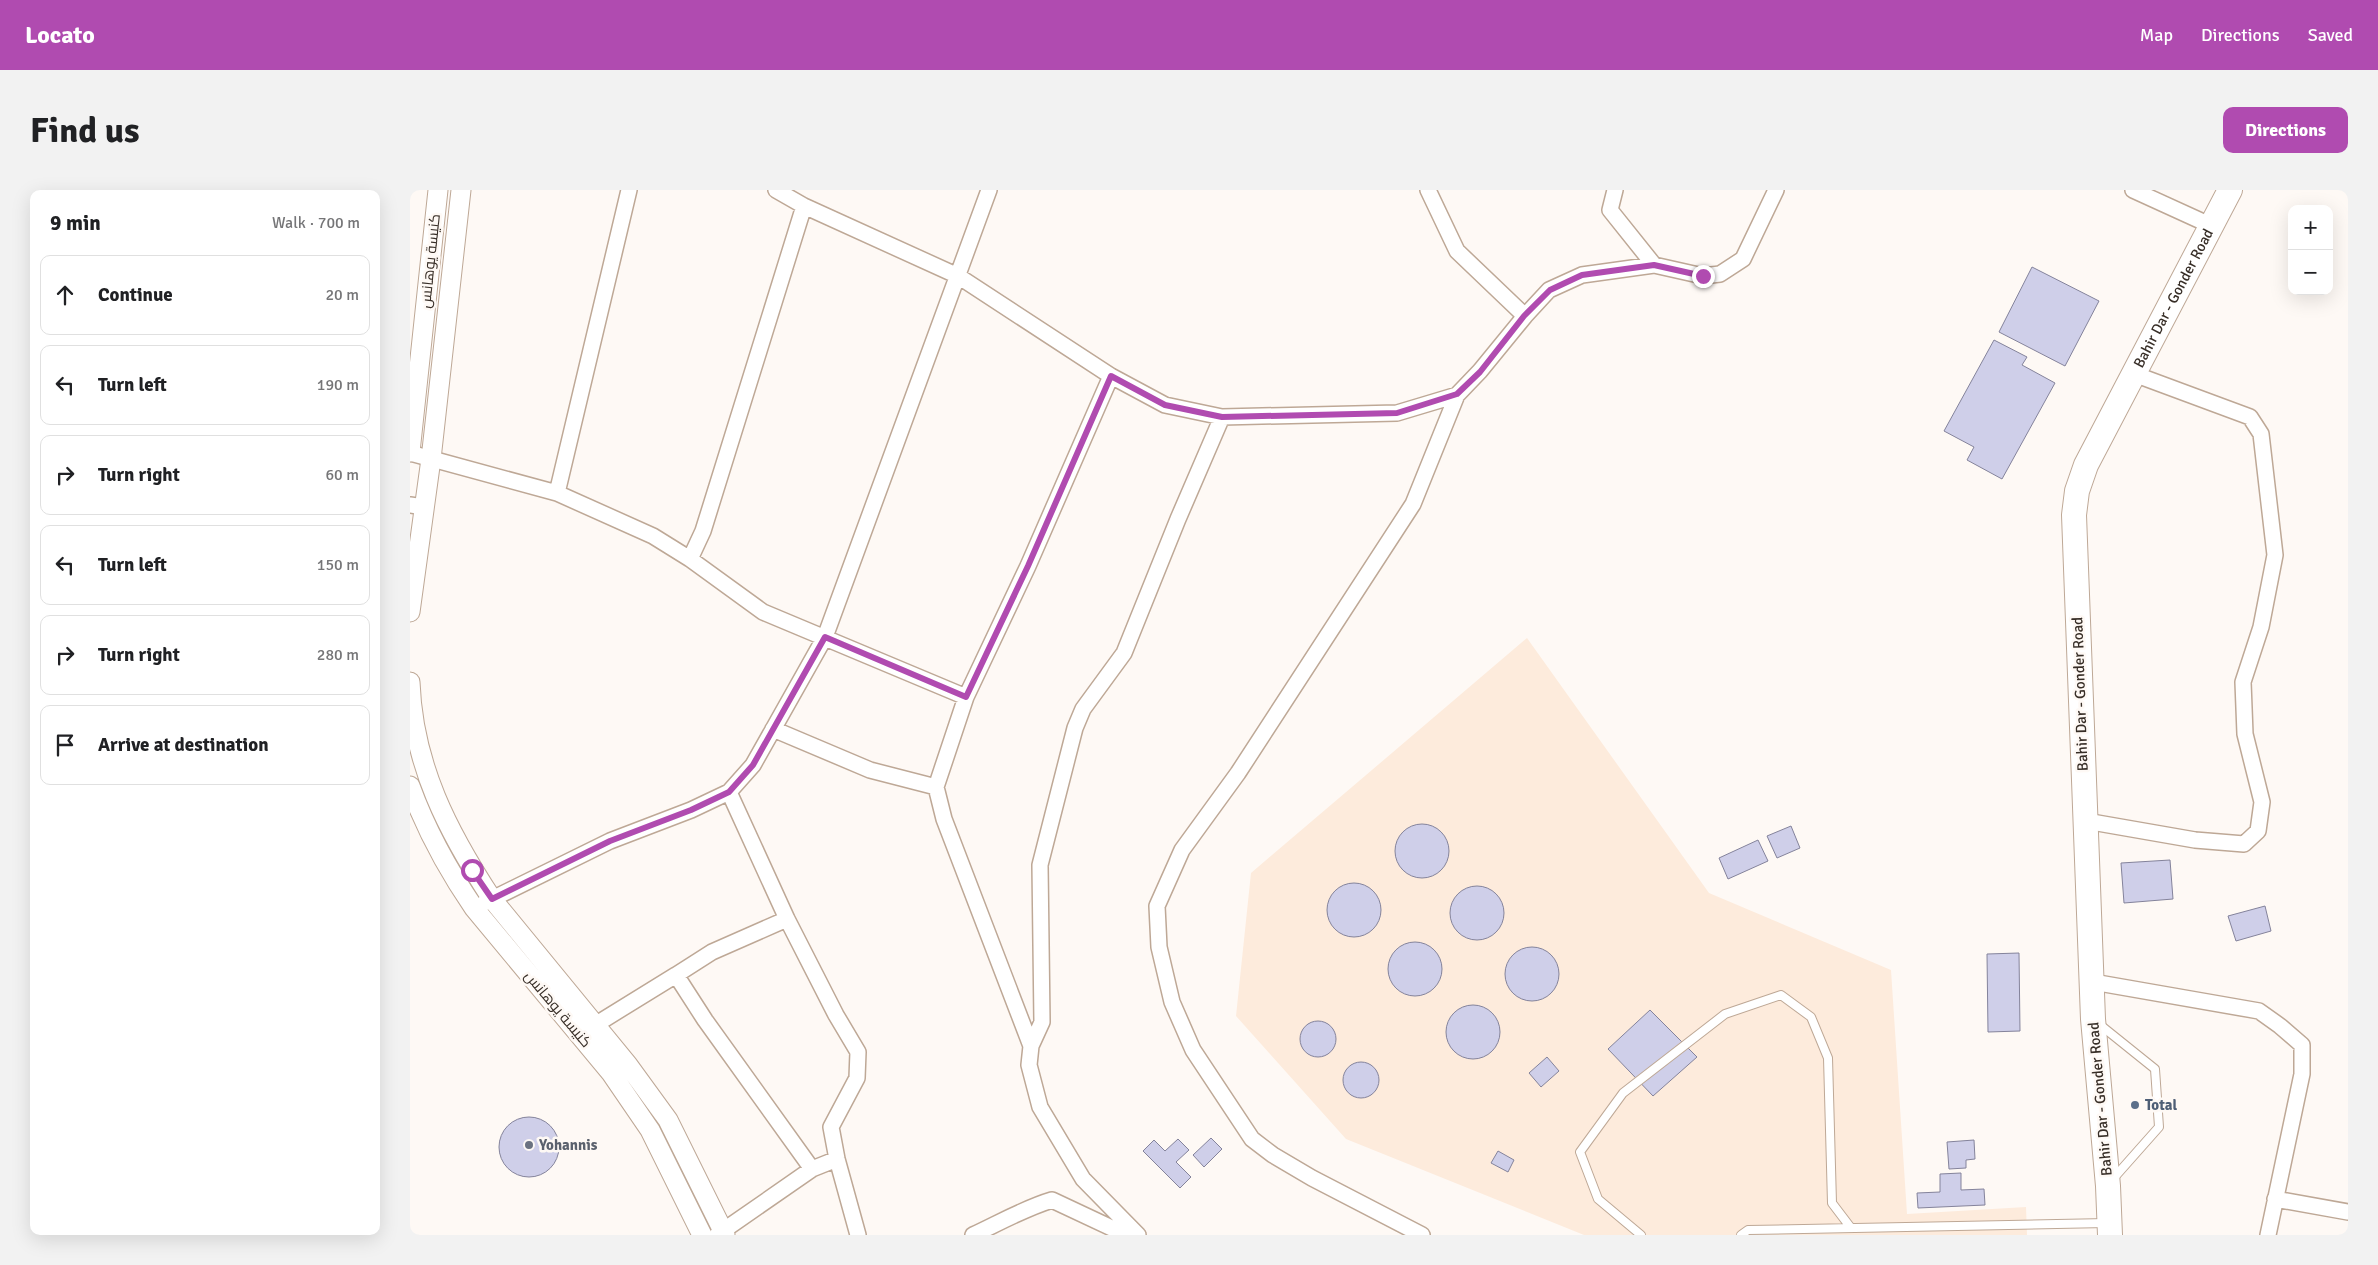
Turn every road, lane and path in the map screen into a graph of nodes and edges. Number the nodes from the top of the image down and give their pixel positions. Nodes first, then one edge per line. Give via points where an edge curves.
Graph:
1 (438, 190) edge
2 (461, 190) edge
3 (629, 190) edge
4 (776, 190) edge
5 (989, 190) edge
6 (1428, 190) edge
7 (1615, 190) edge
8 (1776, 190) edge
9 (2133, 190) edge
10 (2230, 190) edge
11 (804, 206) junction
12 (2212, 226) junction
13 (1654, 265) junction
14 (958, 276) junction
15 (1524, 316) junction
16 (2134, 374) junction
17 (1111, 376) junction
18 (1457, 394) junction
19 (1222, 417) junction
20 (410, 452) edge
21 (431, 459) junction
22 (556, 493) junction
23 (417, 506) edge
24 (690, 559) junction
25 (410, 612) edge
26 (825, 637) junction
27 (410, 682) edge
28 (966, 697) junction
29 (773, 729) junction
30 (413, 733) edge
31 (410, 786) edge
32 (936, 787) junction
33 (729, 792) junction
34 (2086, 821) junction
35 (492, 899) junction
36 (474, 908) junction
37 (787, 919) junction
38 (676, 975) junction
39 (2092, 982) junction
40 (2094, 1019) junction
41 (595, 1025) junction
42 (1031, 1046) junction
43 (836, 1159) junction
44 (812, 1169) junction
45 (2108, 1186) junction
46 (2275, 1199) junction
47 (2348, 1212) edge
48 (1851, 1228) junction
49 (2109, 1229) edge
50 (722, 1234) edge
51 (702, 1235) edge
52 (858, 1235) edge
53 (973, 1235) edge
54 (1138, 1235) edge
55 (1422, 1235) edge
56 (1641, 1235) edge
57 (1741, 1235) edge
58 (2268, 1235) edge

1 - 20 street, كنيسة يوهانس
2 - 21 street
3 - 22 street
4 - 11 street
5 - 14 street
6 - 15 street via 1457,251
7 - 13 street via 1610,210
8 - 13 street via 1743,259 1720,274 1703,276
9 - 12 street
10 - 12 highway, Bahir Dar - Gonder Road
11 - 14 street
11 - 24 street via 703,531
12 - 16 highway, Bahir Dar - Gonder Road
13 - 15 street via 1582,275 1550,290
14 - 17 street
14 - 26 street
15 - 18 street via 1480,372
16 - 34 highway, Bahir Dar - Gonder Road via 2086,465 2077,491 2074,515
16 - 34 street via 2250,417 2261,434 2275,555 2261,627 2243,682 2245,734 2262,802 2258,831 2244,844 2195,840
17 - 19 street via 1165,405
17 - 28 street via 1028,566
18 - 19 street via 1397,413
18 - 55 street via 1414,504 1238,773 1182,850 1157,906 1158,947 1172,1002 1193,1050 1252,1139 1312,1178
19 - 42 street via 1124,652 1083,709 1075,728 1040,865 1042,1022
20 - 21 street
21 - 22 street
21 - 23 street
22 - 24 street via 653,536
23 - 25 street
24 - 26 street via 763,612
26 - 28 street
26 - 29 street
27 - 30 street
28 - 32 street
29 - 32 street via 870,770
29 - 33 street via 753,765
30 - 35 street via 440,812
31 - 36 street, كنيسة يوهانس via 422,820
32 - 42 street via 944,819
33 - 35 street via 610,841
33 - 37 street
34 - 39 highway, Bahir Dar - Gonder Road
35 - 36 street
35 - 41 street
36 - 51 street, كنيسة يوهانس via 611,1073 650,1130
37 - 38 street via 712,952
37 - 43 street via 858,1052 857,1078 831,1127
38 - 41 street
38 - 44 street
39 - 40 highway, Bahir Dar - Gonder Road
39 - 46 street via 2258,1011 2302,1045 2302,1074
40 - 45 highway, Bahir Dar - Gonder Road
40 - 45 lane via 2155,1070 2159,1127
41 - 50 street via 668,1120
42 - 54 street via 1029,1065 1040,1107 1083,1179
43 - 44 street
43 - 52 street
44 - 50 street
45 - 49 highway, Bahir Dar - Gonder Road
46 - 47 street
46 - 58 street
48 - 49 lane
48 - 56 lane via 1832,1203 1828,1058 1811,1017 1781,995 1725,1014 1623,1093 1580,1152 1598,1198
48 - 57 lane via 1748,1230
53 - 54 street via 1052,1200 1118,1231

